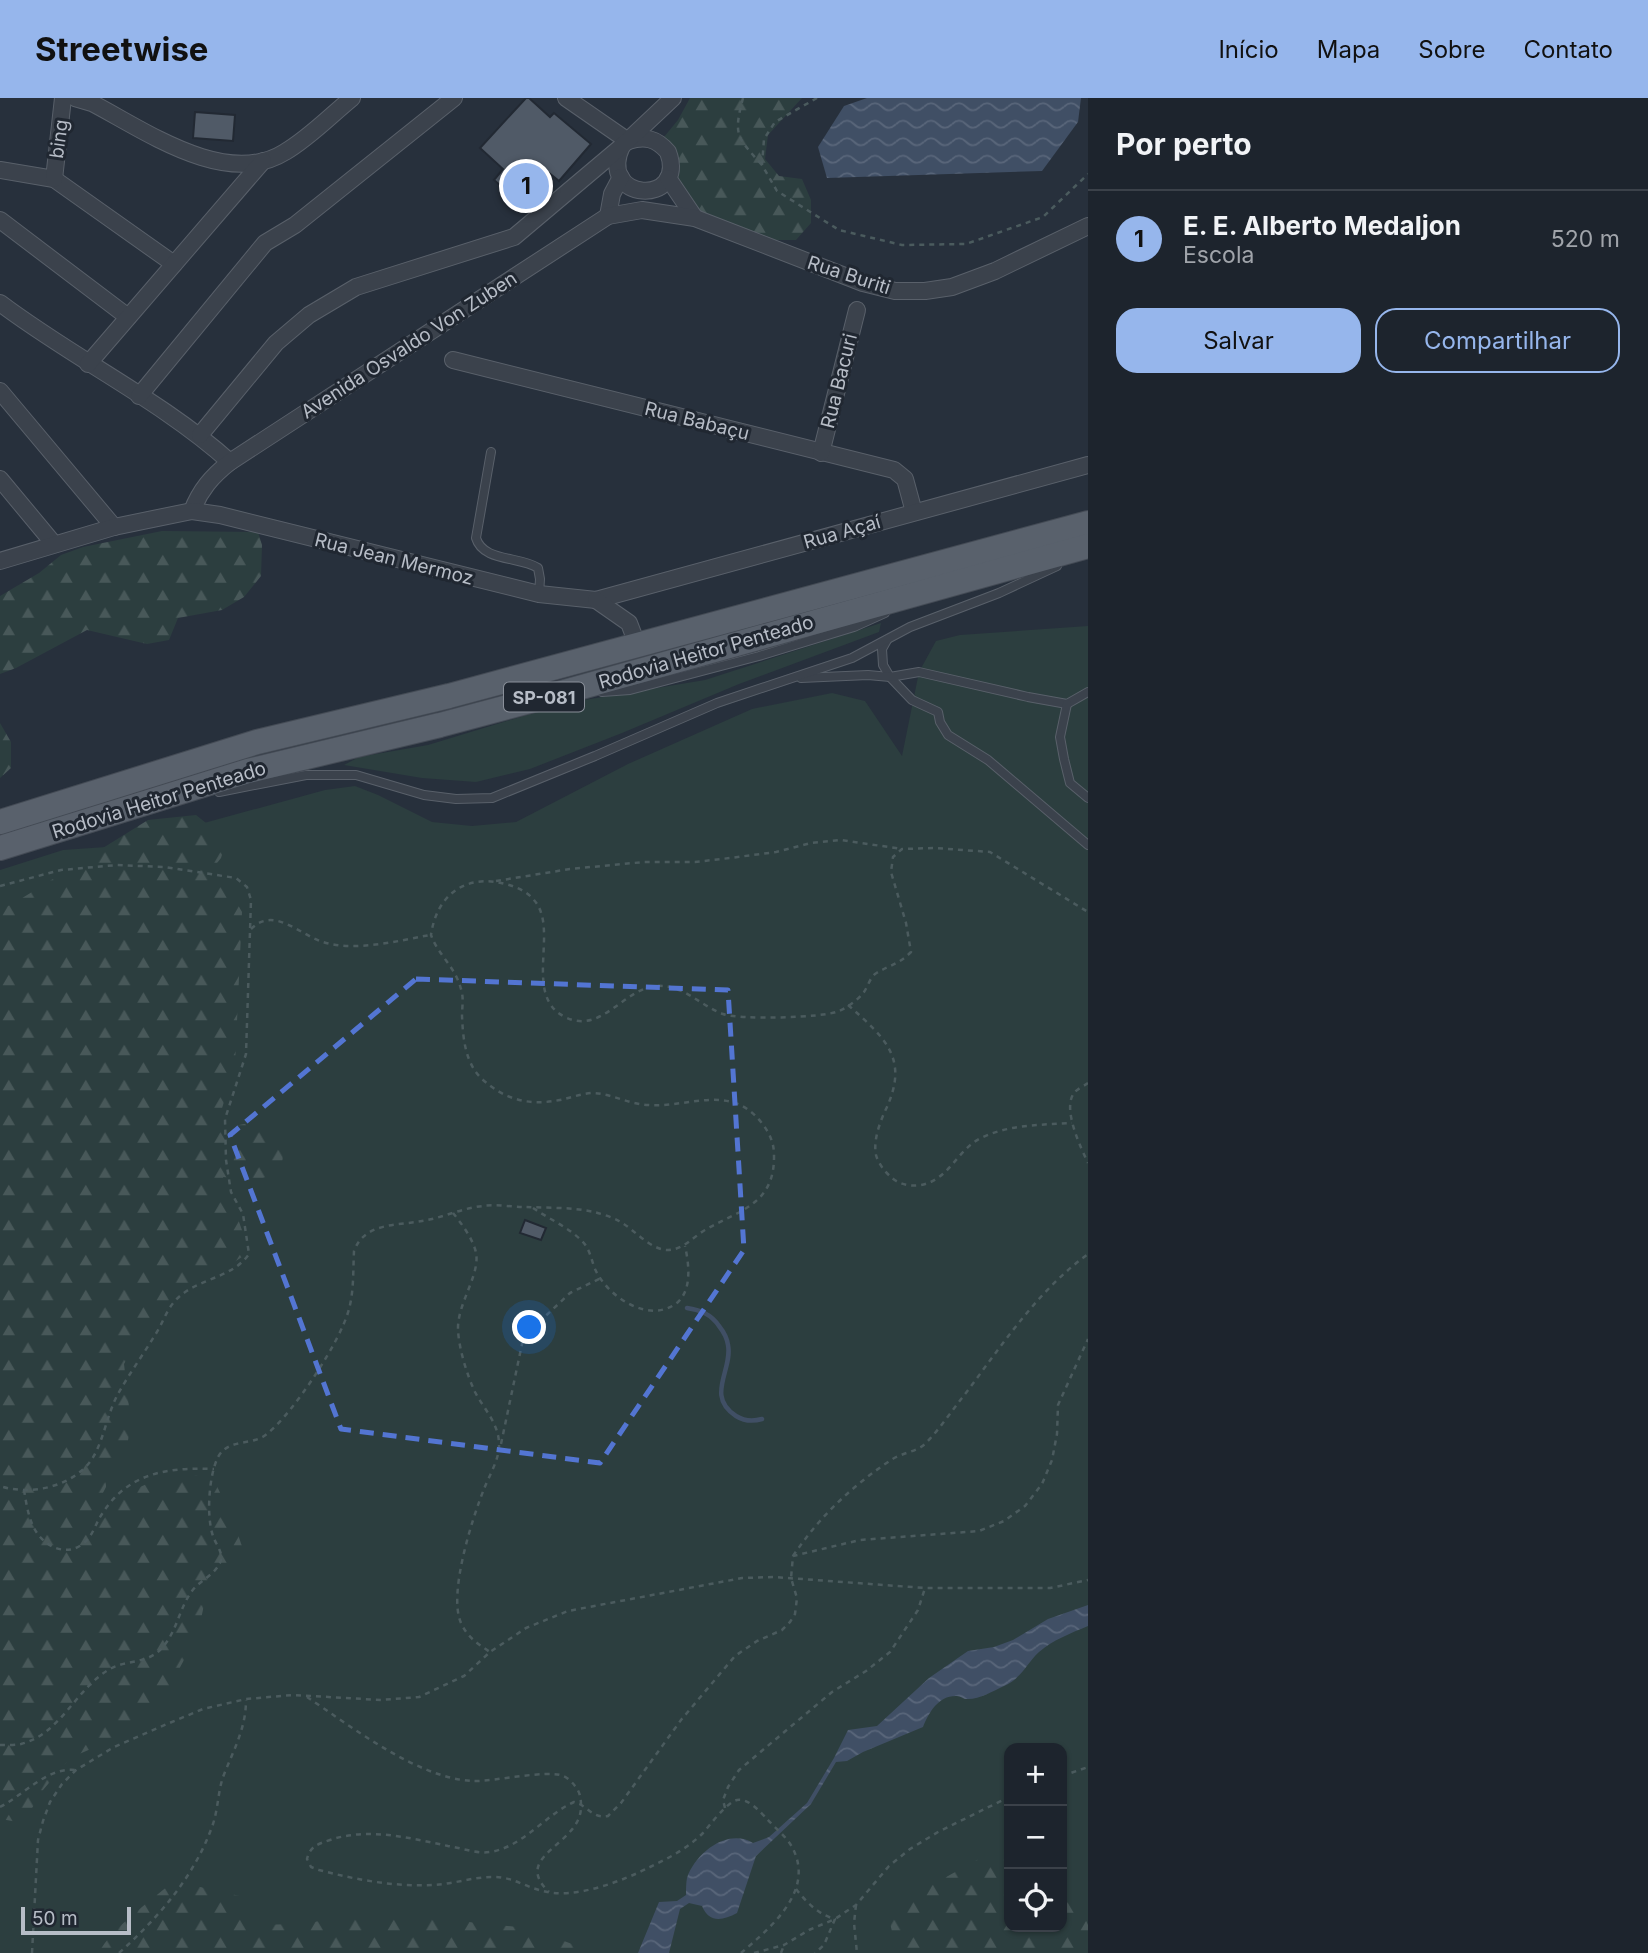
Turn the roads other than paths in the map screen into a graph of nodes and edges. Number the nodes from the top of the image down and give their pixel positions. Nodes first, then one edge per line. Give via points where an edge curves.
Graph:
1 (63, 98) edge
2 (75, 98) edge
3 (352, 98) edge
4 (454, 98) edge
5 (566, 98) edge
6 (673, 98) edge
7 (95, 101) edge
8 (660, 111) junction
9 (625, 144) junction
10 (662, 145) junction
11 (263, 161) junction
12 (0, 170) edge
13 (621, 177) junction
14 (668, 178) junction
15 (54, 180) junction
16 (645, 192) junction
17 (661, 212) junction
18 (608, 216) junction
19 (695, 218) junction
20 (0, 220) edge
21 (1088, 226) edge
22 (174, 264) junction
23 (0, 303) edge
24 (857, 310) dead end
25 (128, 317) junction
26 (453, 360) dead end
27 (88, 364) junction
28 (0, 391) edge
29 (139, 396) junction
30 (200, 435) junction
31 (491, 452) dead end
32 (821, 453) junction
33 (230, 462) junction
34 (1088, 465) edge
35 (0, 479) edge
36 (192, 511) junction
37 (914, 512) junction
38 (1088, 523) edge
39 (114, 527) junction
40 (54, 544) junction
41 (1088, 546) edge
42 (1088, 551) edge
43 (0, 562) edge
44 (539, 594) junction
45 (596, 600) junction
46 (887, 640) junction
47 (637, 644) junction
48 (890, 677) junction
49 (792, 679) junction
50 (1088, 692) edge
51 (1068, 704) junction
52 (215, 792) dead end
53 (202, 795) dead end
54 (1088, 798) edge
55 (123, 810) junction
56 (0, 822) edge
57 (1088, 845) edge
58 (0, 848) edge

1 - 15 street, bing
2 - 7 street
3 - 11 street via 284,153
4 - 29 street via 295,225 265,243
5 - 9 street
6 - 8 street
7 - 11 street via 187,153 239,164
8 - 9 street
8 - 10 street
9 - 10 street via 645,138
9 - 13 street via 618,162
9 - 30 street via 514,237 356,287 309,315 276,342
10 - 14 street via 671,160
11 - 22 street
12 - 15 street
13 - 16 street via 631,188
13 - 18 street
14 - 16 street
14 - 19 street
15 - 22 street
16 - 17 street via 648,202
17 - 18 street, Rua Buriti
17 - 19 street, Rua Buriti
18 - 33 street, Avenida Osvaldo Von Zuben
19 - 21 street, Rua Buriti via 863,283 925,292 995,271
20 - 25 street
22 - 25 street
23 - 27 street
24 - 32 street, Rua Bacuri
25 - 27 street
26 - 32 street, Rua Babaçu
27 - 29 street
28 - 39 street
29 - 30 street
30 - 33 street
31 - 44 lane via 478,547 538,568
32 - 37 street, Rua Babaçu via 894,470 905,479
33 - 36 street, Avenida Osvaldo Von Zuben via 200,492
34 - 37 street, Rua Açaí
35 - 40 street
36 - 39 street
36 - 44 street, Rua Jean Mermoz
37 - 45 street, Rua Açaí
38 - 47 main road, Rodovia Heitor Penteado / SP-081
39 - 40 street
40 - 43 street
41 - 55 main road, Rodovia Heitor Penteado / SP-081 via 564,692 248,771
42 - 46 lane
44 - 45 street, Rua Jean Mermoz
45 - 47 street via 629,624
46 - 48 lane via 882,649 883,665
46 - 49 lane
47 - 56 main road, Rodovia Heitor Penteado / SP-081 via 257,742
48 - 49 lane
48 - 51 lane via 919,672
48 - 57 lane via 912,700 938,712 948,734 997,767
49 - 52 lane via 717,703 492,798 424,795 356,775 306,775
50 - 51 lane
51 - 54 lane via 1060,737 1064,759 1070,783
53 - 55 lane
55 - 58 main road, Rodovia Heitor Penteado / SP-081

